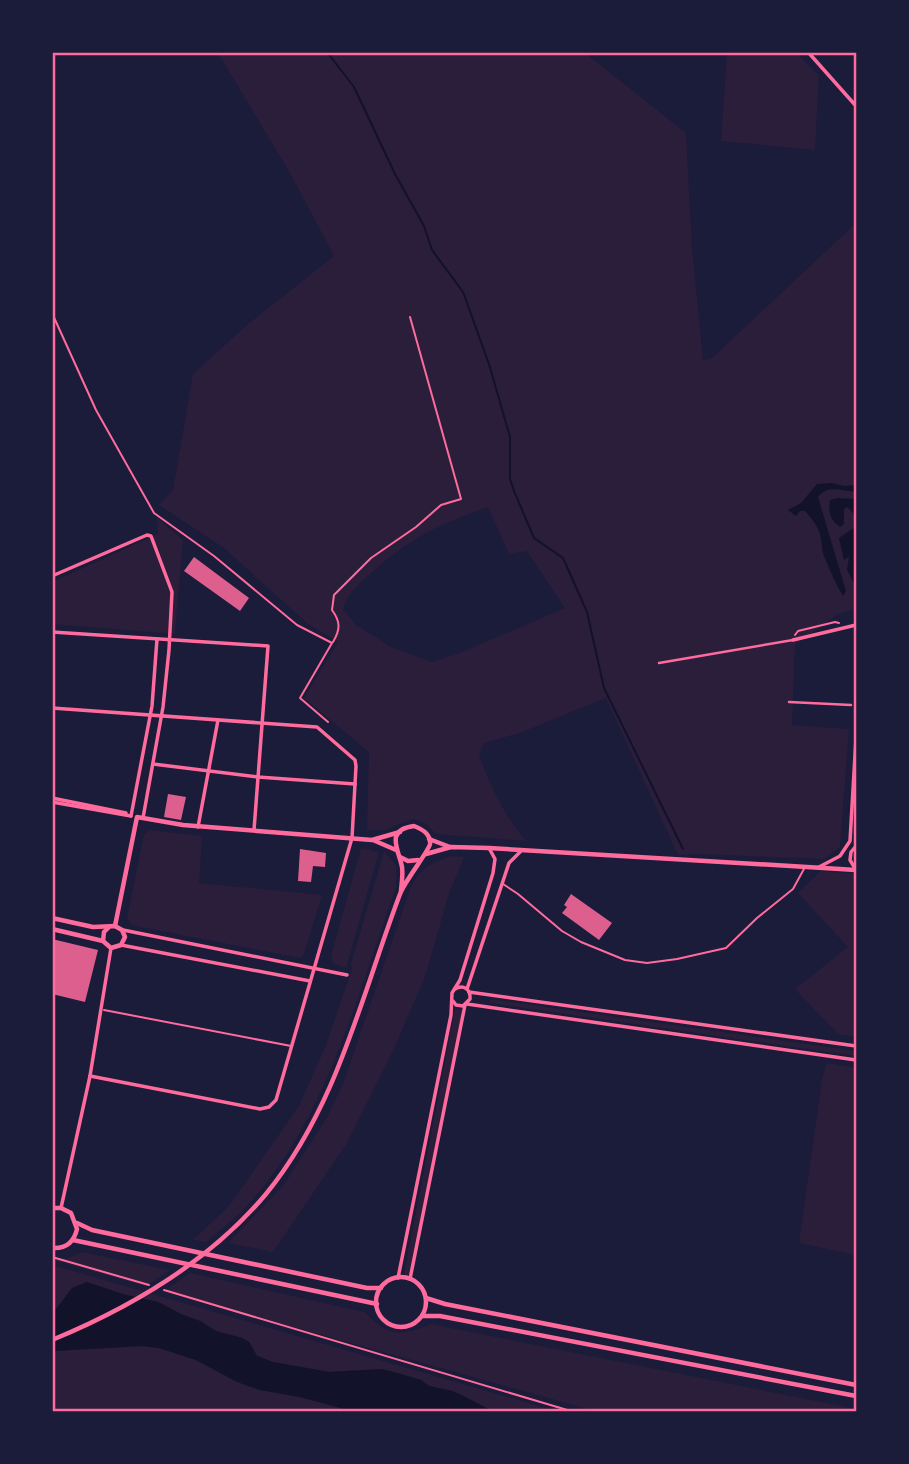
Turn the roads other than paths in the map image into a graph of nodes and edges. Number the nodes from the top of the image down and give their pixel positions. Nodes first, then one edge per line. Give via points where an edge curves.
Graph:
1 (808, 52) edge
2 (856, 106) edge
3 (52, 576) edge
4 (856, 625) edge
5 (52, 632) edge
6 (157, 639) junction
7 (169, 640) junction
8 (793, 640) joint
9 (659, 663) dead end
10 (789, 702) dead end
11 (851, 705) dead end
12 (52, 708) edge
13 (150, 715) junction
14 (161, 716) junction
15 (218, 720) junction
16 (262, 724) junction
17 (856, 738) edge
18 (856, 763) edge
19 (153, 764) junction
20 (209, 772) junction
21 (258, 777) junction
22 (355, 784) junction
23 (52, 800) edge
24 (134, 816) junction
25 (143, 818) junction
26 (198, 827) junction
27 (400, 831) junction
28 (254, 832) junction
29 (352, 838) junction
30 (429, 839) junction
31 (372, 840) junction
32 (850, 841) junction
33 (856, 846) edge
34 (451, 847) junction
35 (489, 848) junction
36 (396, 850) junction
37 (523, 850) junction
38 (426, 854) junction
39 (399, 856) junction
40 (419, 860) junction
41 (806, 866) junction
42 (819, 867) junction
43 (856, 870) edge
44 (502, 884) junction
45 (401, 890) junction
46 (52, 918) edge
47 (112, 927) junction
48 (52, 929) edge
49 (122, 930) junction
50 (103, 941) junction
51 (121, 945) junction
52 (111, 948) junction
53 (314, 968) junction
54 (347, 975) dead end
55 (310, 981) junction
56 (454, 989) junction
57 (468, 990) junction
58 (453, 1001) junction
59 (466, 1004) junction
60 (100, 1010) junction
61 (292, 1046) junction
62 (856, 1046) edge
63 (856, 1060) edge
64 (90, 1076) junction
65 (52, 1208) edge
66 (61, 1208) junction
67 (77, 1223) junction
68 (73, 1240) junction
69 (52, 1248) edge
70 (398, 1278) junction
71 (410, 1279) junction
72 (381, 1288) junction
73 (426, 1298) junction
74 (377, 1304) junction
75 (422, 1316) junction
76 (52, 1340) edge
77 (856, 1385) edge
78 (856, 1396) edge

1 - 2 street
3 - 7 street via 151,536 172,592
4 - 8 street
5 - 6 street
6 - 7 street
6 - 13 street
7 - 14 street
7 - 16 street via 268,646
8 - 9 street
10 - 11 street
12 - 13 street
13 - 14 street
13 - 24 street
14 - 15 street
14 - 19 street
15 - 16 street
15 - 20 street
16 - 21 street
16 - 22 street via 317,727 355,760
17 - 18 street
18 - 32 street
19 - 20 street
19 - 25 street
20 - 21 street
20 - 26 street
21 - 22 street
21 - 28 street
22 - 29 street
23 - 24 street
24 - 25 street
24 - 47 street
25 - 26 street
26 - 28 street
27 - 30 street via 421,828
27 - 31 street
27 - 36 street
28 - 29 street
29 - 31 street
29 - 53 street
30 - 34 street
30 - 38 street
31 - 36 street
32 - 33 street
32 - 42 street via 840,856
33 - 43 street via 849,860
34 - 35 street
34 - 38 street
35 - 37 street
35 - 56 street via 495,859 494,873
36 - 39 street
37 - 41 street
37 - 44 street via 510,860
38 - 40 street
39 - 40 street
39 - 45 street
40 - 45 street
41 - 42 street
41 - 44 lane via 793,890 726,948 647,963 625,960 581,943
42 - 43 street
44 - 57 street
45 - 76 street via 341,1062 288,1163 265,1194 201,1256 129,1303
46 - 47 street
47 - 49 street
47 - 50 street via 104,932
48 - 50 street
49 - 51 street
49 - 53 street
50 - 52 street
51 - 52 street
51 - 55 street
52 - 60 street
53 - 54 street
53 - 55 street
55 - 61 street
56 - 57 street
56 - 58 street
57 - 59 street via 471,997
57 - 62 street
58 - 59 street via 458,1006
58 - 70 street
59 - 63 street
59 - 71 street
60 - 61 lane
60 - 64 street
61 - 64 street via 276,1100 264,1109
64 - 66 street
65 - 66 street
66 - 67 street
67 - 68 street
67 - 72 street via 92,1230
68 - 69 street
68 - 74 street
70 - 71 street
70 - 72 street
71 - 73 street via 421,1286
72 - 74 street
73 - 75 street
73 - 77 street
74 - 75 street via 380,1316 396,1327 409,1326
75 - 78 street

